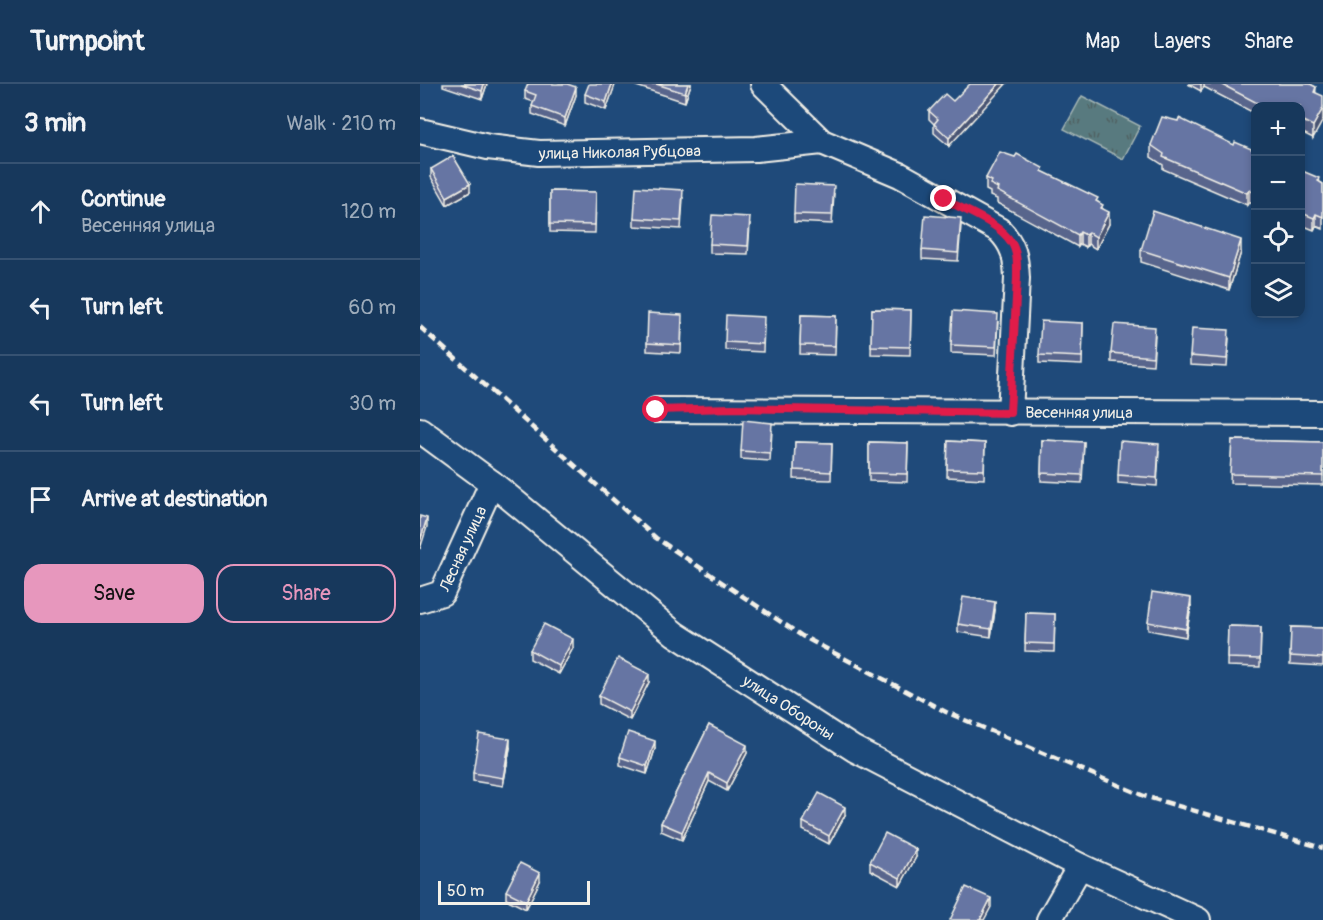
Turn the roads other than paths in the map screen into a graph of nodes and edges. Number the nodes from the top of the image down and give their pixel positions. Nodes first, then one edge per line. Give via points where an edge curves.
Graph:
1 (763, 84) edge
2 (420, 131) edge
3 (822, 142) junction
4 (656, 410) dead end
5 (1010, 413) junction
6 (1323, 413) edge
7 (420, 430) edge
8 (492, 483) junction
9 (420, 600) edge
10 (1080, 866) junction
11 (1049, 920) edge
12 (1198, 920) edge

1 - 3 street
2 - 3 street, улица Николая Рубцова via 488,147 538,153 756,149
3 - 5 street via 900,175 999,230 1012,242 1017,278
4 - 5 street, Весенняя улица
5 - 6 street, Весенняя улица
7 - 8 street, улица Обороны
8 - 9 street, Лесная улица via 442,593
8 - 10 street, улица Обороны via 675,634 854,749
10 - 11 street
10 - 12 street, улица Обороны

